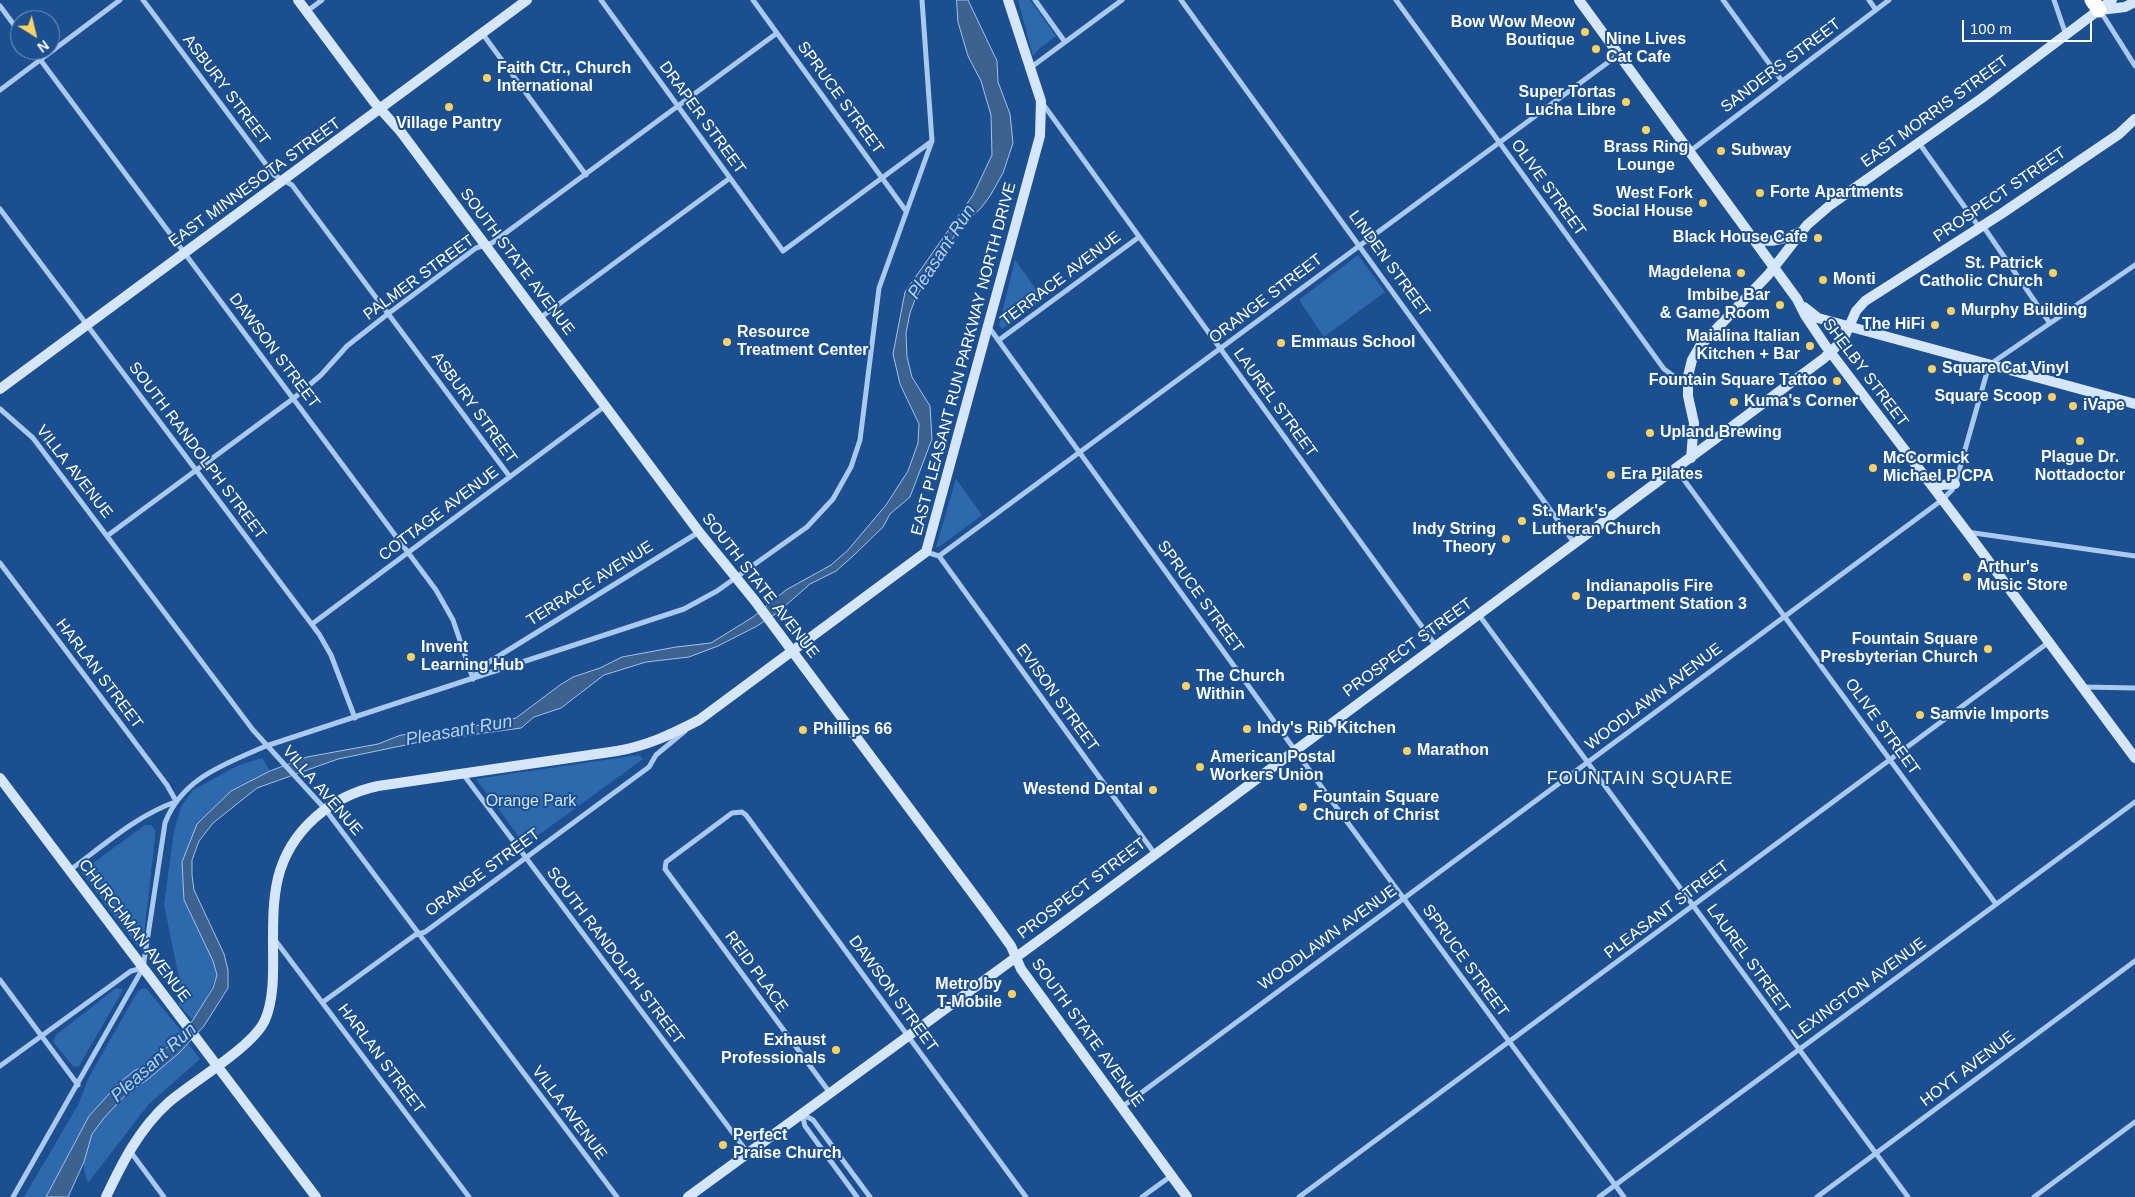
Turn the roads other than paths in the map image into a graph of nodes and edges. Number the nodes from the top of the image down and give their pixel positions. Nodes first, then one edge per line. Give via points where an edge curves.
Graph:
1 (120, 0) edge
2 (143, 0) edge
3 (298, 0) edge
4 (322, 0) edge
5 (527, 0) edge
6 (601, 0) edge
7 (753, 0) edge
8 (922, 0) edge
9 (1008, 0) edge
10 (1034, 0) edge
11 (1122, 0) edge
12 (1182, 0) edge
13 (1396, 0) edge
14 (1579, 0) edge
15 (1723, 0) edge
16 (1869, 0) edge
17 (1889, 0) edge
18 (2054, 0) edge
19 (2112, 0) edge
20 (2135, 2) edge
21 (2096, 5) edge
22 (0, 6) edge
23 (1876, 10) junction
24 (306, 12) junction
25 (10, 20) edge
26 (482, 33) junction
27 (777, 33) junction
28 (2066, 34) junction
29 (1065, 42) junction
30 (60, 45) edge
31 (1618, 55) junction
32 (40, 60) joint
33 (2135, 66) edge
34 (1030, 68) junction
35 (1782, 81) junction
36 (0, 90) edge
37 (1041, 101) junction
38 (678, 107) junction
39 (380, 109) junction
40 (2135, 120) edge
41 (932, 141) junction
42 (1499, 142) junction
43 (1919, 143) junction
44 (1688, 152) junction
45 (586, 175) junction
46 (730, 178) junction
47 (882, 178) junction
48 (283, 180) junction
49 (0, 209) edge
50 (906, 211) junction
51 (1981, 226) junction
52 (1802, 232) junction
53 (1138, 237) junction
54 (1751, 237) junction
55 (485, 245) junction
56 (1360, 245) junction
57 (185, 253) junction
58 (2135, 265) edge
59 (1774, 268) junction
60 (1797, 300) junction
61 (389, 313) junction
62 (540, 318) junction
63 (2049, 322) junction
64 (87, 325) junction
65 (988, 326) junction
66 (1850, 327) junction
67 (999, 340) junction
68 (1220, 348) junction
69 (1831, 352) junction
70 (1989, 365) junction
71 (1688, 381) junction
72 (0, 389) edge
73 (294, 398) junction
74 (2135, 404) edge
75 (605, 406) junction
76 (0, 409) edge
77 (1080, 452) junction
78 (1691, 458) junction
79 (1676, 469) junction
80 (196, 471) junction
81 (510, 477) junction
82 (1925, 477) junction
83 (1955, 484) junction
84 (1942, 500) junction
85 (699, 532) junction
86 (1967, 532) junction
87 (107, 536) junction
88 (1575, 544) junction
89 (926, 552) junction
90 (408, 553) junction
91 (939, 556) junction
92 (2135, 556) edge
93 (0, 563) edge
94 (735, 578) junction
95 (1479, 615) junction
96 (1784, 616) junction
97 (312, 624) junction
98 (2048, 642) junction
99 (1436, 646) junction
100 (792, 651) junction
101 (473, 679) junction
102 (2082, 687) junction
103 (2135, 688) edge
104 (355, 718) junction
105 (699, 720) junction
106 (266, 746) junction
107 (1296, 750) junction
108 (2135, 758) edge
109 (1890, 760) junction
110 (1587, 762) junction
111 (462, 773) junction
112 (0, 778) edge
113 (176, 801) junction
114 (2135, 802) edge
115 (325, 809) junction
116 (1155, 854) junction
117 (525, 857) junction
118 (664, 865) joint
119 (69, 870) junction
120 (1403, 898) junction
121 (1996, 904) junction
122 (1693, 906) junction
123 (419, 933) junction
124 (273, 937) junction
125 (1016, 957) junction
126 (2135, 961) edge
127 (144, 968) junction
128 (0, 980) edge
129 (323, 1002) junction
130 (42, 1036) junction
131 (908, 1037) junction
132 (1509, 1042) junction
133 (1799, 1050) junction
134 (0, 1066) edge
135 (217, 1066) junction
136 (78, 1085) junction
137 (830, 1094) junction
138 (1122, 1107) junction
139 (802, 1114) junction
140 (2135, 1122) edge
141 (129, 1150) junction
142 (748, 1153) junction
143 (1875, 1153) junction
144 (1171, 1176) junction
145 (1615, 1185) junction
146 (694, 1195) edge
147 (13, 1197) edge
148 (106, 1197) edge
149 (164, 1197) edge
150 (316, 1197) edge
151 (469, 1197) edge
152 (617, 1197) edge
153 (857, 1197) edge
154 (870, 1197) edge
155 (1026, 1197) edge
156 (1142, 1197) edge
157 (1187, 1197) edge
158 (1299, 1197) edge
159 (1599, 1197) edge
160 (1624, 1197) edge
161 (1817, 1197) edge
162 (1908, 1197) edge
163 (2034, 1197) edge

1 - 30 street
2 - 48 street, ASBURY STREET via 274,176
3 - 24 street, SOUTH STATE AVENUE
4 - 24 street
5 - 26 street, EAST MINNESOTA STREET
6 - 38 street, DRAPER STREET
7 - 27 street, SPRUCE STREET
8 - 41 street
9 - 34 street, EAST PLEASANT RUN PARKWAY NORTH DRIVE
10 - 29 street
11 - 29 street
12 - 56 street, LINDEN STREET
13 - 42 street, OLIVE STREET
14 - 31 street, SHELBY STREET
15 - 35 street
16 - 23 street
17 - 23 street, SANDERS STREET
18 - 28 street
19 - 21 street, EAST MORRIS STREET
20 - 21 street via 2125,7
21 - 28 street, EAST MORRIS STREET
21 - 33 street
22 - 25 street
23 - 35 street, SANDERS STREET
24 - 39 street, SOUTH STATE AVENUE
26 - 39 street, EAST MINNESOTA STREET
26 - 45 street
27 - 38 street, PALMER STREET
27 - 47 street, SPRUCE STREET
28 - 43 street, EAST MORRIS STREET
29 - 34 street
31 - 42 street, ORANGE STREET
31 - 44 street, SHELBY STREET
32 - 36 street
32 - 57 street, DAWSON STREET
34 - 37 street, EAST PLEASANT RUN PARKWAY NORTH DRIVE
35 - 44 street, SANDERS STREET
37 - 53 street, LAUREL STREET
37 - 65 street, EAST PLEASANT RUN PARKWAY NORTH DRIVE via 1038,149
38 - 45 street, PALMER STREET
38 - 46 street, DRAPER STREET
39 - 48 street, EAST MINNESOTA STREET
39 - 55 street, SOUTH STATE AVENUE
40 - 51 street, PROSPECT STREET
41 - 47 street
41 - 50 street
42 - 56 street, ORANGE STREET
42 - 71 street, OLIVE STREET via 1664,369
43 - 51 street
43 - 52 street, EAST MORRIS STREET via 1829,206
44 - 54 street, SHELBY STREET
45 - 55 street, PALMER STREET
46 - 47 street, DRAPER STREET via 783,251
46 - 62 street
47 - 50 street, SPRUCE STREET
48 - 57 street, EAST MINNESOTA STREET
48 - 61 street, ASBURY STREET via 292,185
49 - 64 street, SOUTH RANDOLPH STREET
50 - 94 street via 879,288 860,440 848,475 833,499 810,524
51 - 63 street
51 - 66 street, PROSPECT STREET via 1865,301 1856,311
52 - 54 street, EAST MORRIS STREET via 1776,241
52 - 59 street, EAST MORRIS STREET
53 - 67 street, TERRACE AVENUE
53 - 68 street, LAUREL STREET
54 - 59 street, SHELBY STREET
55 - 61 street, PALMER STREET via 476,248
55 - 62 street, SOUTH STATE AVENUE
56 - 68 street, ORANGE STREET
56 - 88 street, LINDEN STREET
57 - 64 street, EAST MINNESOTA STREET
57 - 73 street, DAWSON STREET
58 - 63 street
59 - 60 street, SHELBY STREET
59 - 71 street, EAST MORRIS STREET via 1698,349
60 - 66 street via 1818,318
60 - 69 street, SHELBY STREET
61 - 73 street, PALMER STREET via 347,346
61 - 81 street, ASBURY STREET
62 - 75 street, SOUTH STATE AVENUE
63 - 70 street
64 - 72 street, EAST MINNESOTA STREET
64 - 80 street, SOUTH RANDOLPH STREET
65 - 67 street, SPRUCE STREET
65 - 89 street, EAST PLEASANT RUN PARKWAY NORTH DRIVE
66 - 69 street, PROSPECT STREET
66 - 70 street
67 - 77 street, SPRUCE STREET
68 - 77 street, ORANGE STREET
68 - 99 street, LAUREL STREET
69 - 78 street, PROSPECT STREET
69 - 82 street, SHELBY STREET
70 - 74 street
70 - 83 street, WOODLAWN AVENUE
71 - 78 street, EAST MORRIS STREET via 1694,423
73 - 80 street, PALMER STREET
73 - 90 street, DAWSON STREET
75 - 81 street, COTTAGE AVENUE
75 - 85 street, SOUTH STATE AVENUE
76 - 87 street, VILLA AVENUE via 34,438
77 - 91 street, ORANGE STREET
77 - 107 street, SPRUCE STREET
78 - 79 street, PROSPECT STREET
79 - 88 street, PROSPECT STREET
79 - 96 street, OLIVE STREET
80 - 87 street, PALMER STREET
80 - 97 street, SOUTH RANDOLPH STREET
81 - 90 street, COTTAGE AVENUE
82 - 83 street via 1938,485
82 - 84 street, SHELBY STREET
83 - 84 street, WOODLAWN AVENUE
84 - 86 street, SHELBY STREET
84 - 96 street, WOODLAWN AVENUE
85 - 94 street, SOUTH STATE AVENUE
85 - 101 street, TERRACE AVENUE via 481,667
86 - 92 street
86 - 98 street, SHELBY STREET
87 - 106 street, VILLA AVENUE
88 - 95 street, PROSPECT STREET
89 - 91 street
89 - 100 street, EAST PLEASANT RUN PARKWAY NORTH DRIVE
90 - 97 street, COTTAGE AVENUE
90 - 101 street, DAWSON STREET via 448,610
91 - 116 street, EVISON STREET
93 - 113 street, HARLAN STREET
94 - 100 street, SOUTH STATE AVENUE
94 - 101 street via 698,603 668,616
95 - 99 street, PROSPECT STREET
95 - 110 street, LAUREL STREET
96 - 109 street, OLIVE STREET
96 - 110 street, WOODLAWN AVENUE
97 - 104 street, SOUTH RANDOLPH STREET via 329,651
98 - 102 street, SHELBY STREET
98 - 109 street, PLEASANT STREET
99 - 107 street, PROSPECT STREET
100 - 105 street, EAST PLEASANT RUN PARKWAY NORTH DRIVE
100 - 125 street, SOUTH STATE AVENUE via 986,910
101 - 104 street
102 - 103 street
102 - 108 street, SHELBY STREET
104 - 106 street
105 - 111 street, EAST PLEASANT RUN PARKWAY NORTH DRIVE via 658,741 629,749
105 - 117 street, ORANGE STREET via 656,755 648,768
106 - 113 street via 207,774
106 - 115 street, VILLA AVENUE
107 - 116 street, PROSPECT STREET
107 - 120 street, SPRUCE STREET
109 - 121 street, OLIVE STREET
109 - 122 street, PLEASANT STREET
110 - 120 street, WOODLAWN AVENUE
110 - 122 street, LAUREL STREET
111 - 115 street, EAST PLEASANT RUN PARKWAY NORTH DRIVE via 369,788 344,797
111 - 117 street, SOUTH RANDOLPH STREET
112 - 119 street, CHURCHMAN AVENUE
113 - 119 street via 140,818
113 - 127 street via 164,830
114 - 121 street, LEXINGTON AVENUE
115 - 123 street, VILLA AVENUE
115 - 124 street, EAST PLEASANT RUN PARKWAY NORTH DRIVE via 300,834 283,863 274,897
116 - 125 street, PROSPECT STREET
117 - 123 street, ORANGE STREET via 425,932
117 - 142 street, SOUTH RANDOLPH STREET
118 - 131 street, DAWSON STREET via 736,812 742,812
118 - 137 street, REID PLACE
119 - 127 street, CHURCHMAN AVENUE
120 - 132 street, SPRUCE STREET
120 - 138 street, WOODLAWN AVENUE
121 - 133 street, LEXINGTON AVENUE
122 - 132 street, PLEASANT STREET
122 - 133 street, LAUREL STREET
123 - 129 street, ORANGE STREET
123 - 152 street, VILLA AVENUE
124 - 129 street, HARLAN STREET
124 - 135 street, EAST PLEASANT RUN PARKWAY NORTH DRIVE via 271,996 265,1019 254,1036
125 - 131 street, PROSPECT STREET
125 - 138 street, SOUTH STATE AVENUE via 1021,970
126 - 143 street, HOYT AVENUE
127 - 130 street via 131,971
127 - 135 street, CHURCHMAN AVENUE
127 - 136 street
128 - 130 street
129 - 151 street, HARLAN STREET
130 - 134 street
130 - 136 street
131 - 137 street, PROSPECT STREET
131 - 155 street, DAWSON STREET
132 - 145 street, SPRUCE STREET
132 - 158 street, PLEASANT STREET
133 - 143 street, LAUREL STREET
133 - 145 street, LEXINGTON AVENUE
135 - 141 street, EAST PLEASANT RUN PARKWAY NORTH DRIVE via 169,1102
135 - 150 street, CHURCHMAN AVENUE
136 - 147 street
137 - 139 street, PROSPECT STREET
138 - 144 street, SOUTH STATE AVENUE
139 - 142 street, PROSPECT STREET
139 - 153 street via 805,1126
139 - 154 street via 813,1120
140 - 163 street
141 - 148 street, EAST PLEASANT RUN PARKWAY NORTH DRIVE
141 - 149 street
142 - 146 street, PROSPECT STREET
143 - 161 street, HOYT AVENUE
143 - 162 street, LAUREL STREET
144 - 156 street
144 - 157 street, SOUTH STATE AVENUE
145 - 159 street, LEXINGTON AVENUE
145 - 160 street, SPRUCE STREET

